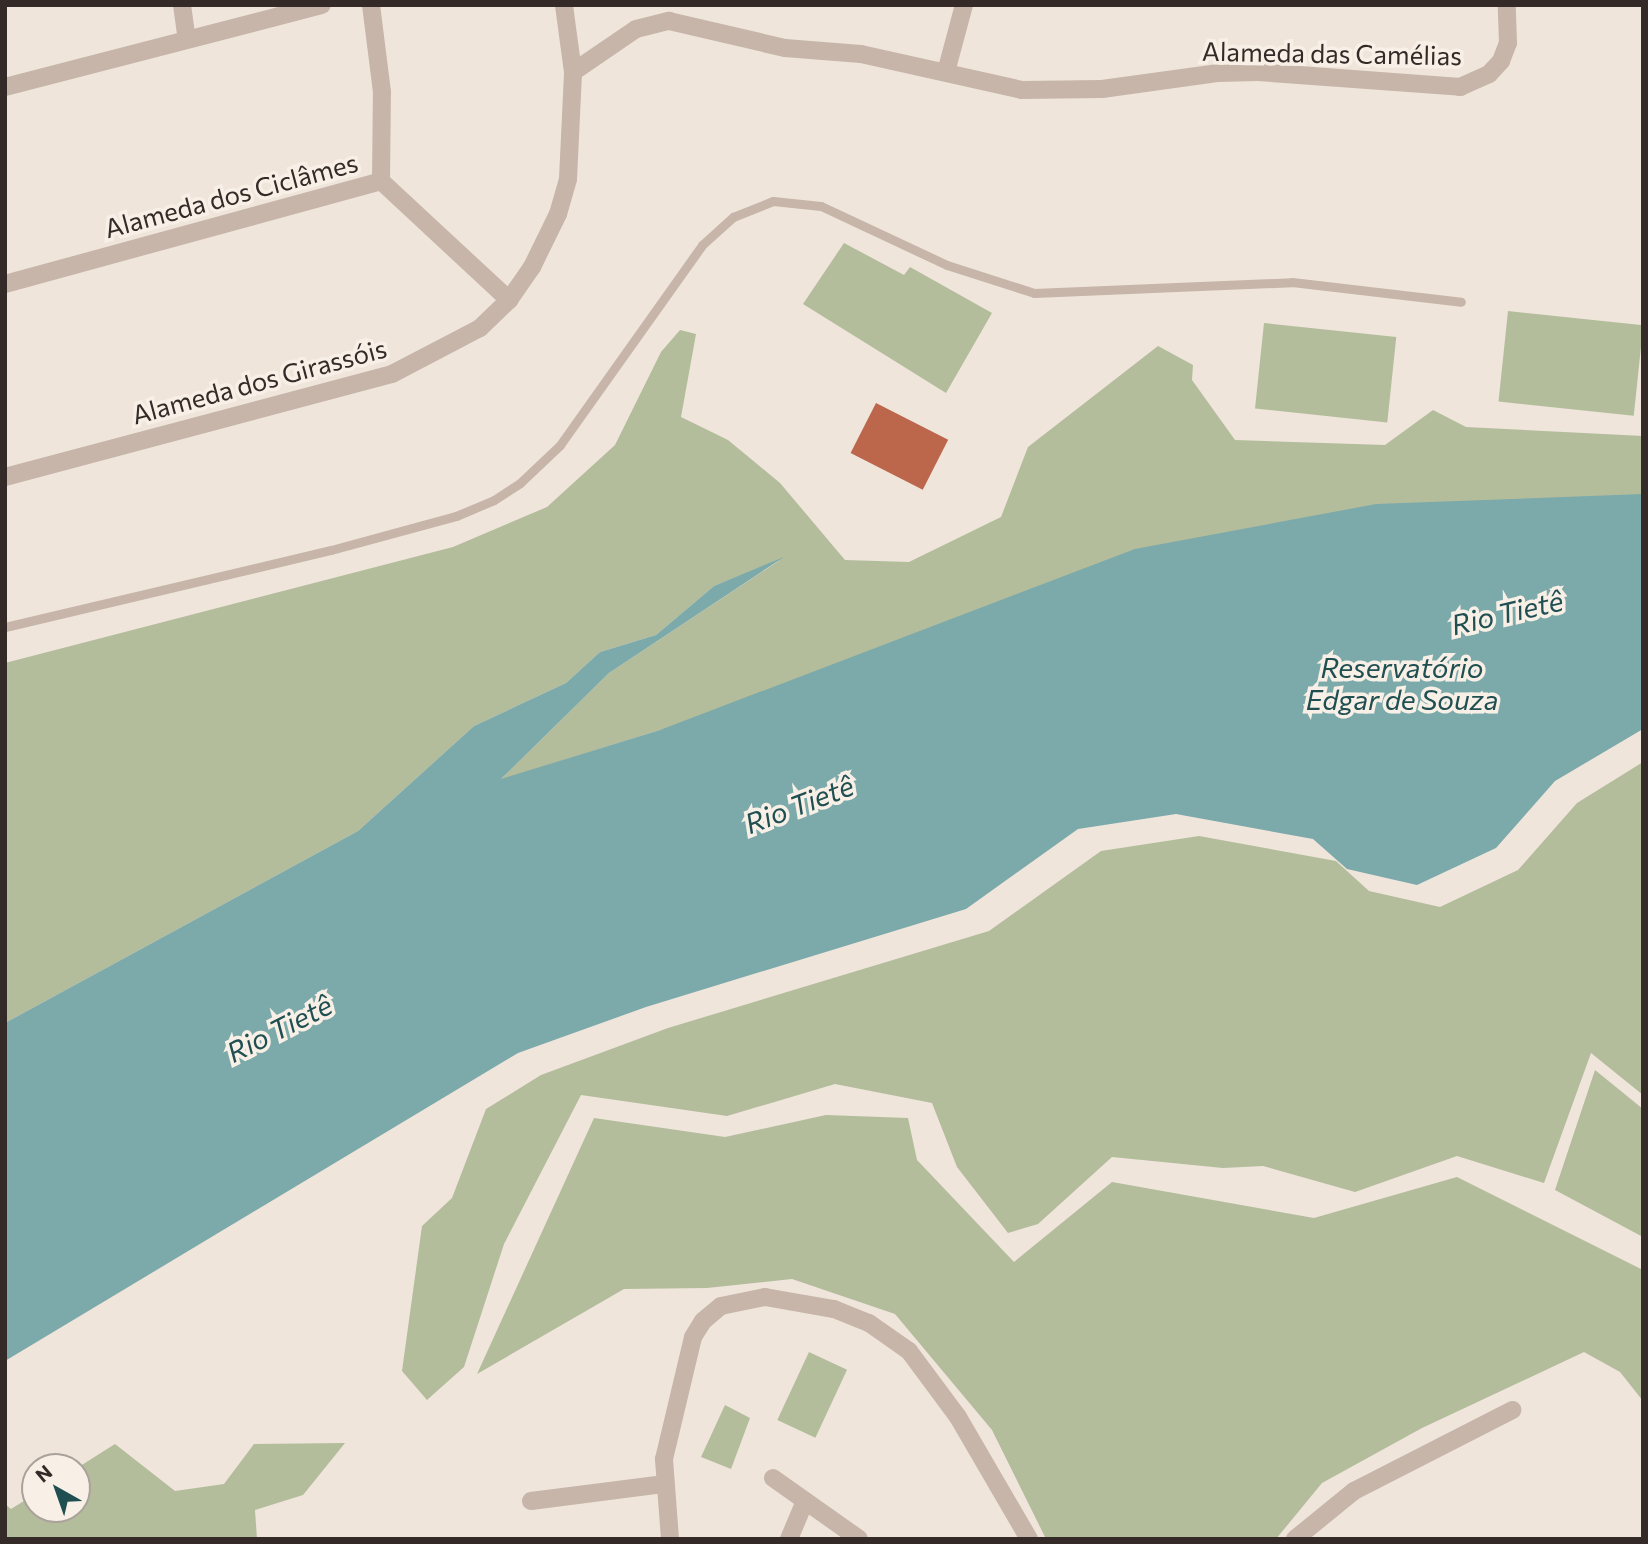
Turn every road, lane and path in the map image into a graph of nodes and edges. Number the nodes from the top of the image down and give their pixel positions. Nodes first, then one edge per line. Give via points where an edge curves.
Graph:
1 (182, 5) edge
2 (322, 5) edge
3 (371, 5) edge
4 (564, 5) edge
5 (964, 5) edge
6 (1507, 5) edge
7 (187, 39) junction
8 (573, 72) junction
9 (946, 72) junction
10 (5, 87) edge
11 (381, 181) junction
12 (5, 284) edge
13 (509, 300) junction
14 (1461, 302) dead end
15 (5, 477) edge
16 (5, 627) edge
17 (1512, 1409) dead end
18 (773, 1478) dead end
19 (663, 1484) junction
20 (531, 1501) dead end
21 (805, 1501) junction
22 (670, 1539) edge
23 (789, 1539) edge
24 (859, 1539) edge
25 (1029, 1539) edge
26 (1295, 1539) edge

1 - 7 street
2 - 7 street
3 - 11 street, Alameda dos Ciclâmes via 382,92
4 - 8 street, Alameda dos Girassóis
5 - 9 street
6 - 9 street, Alameda das Camélias via 1508,43 1501,61 1489,74 1460,87 1231,72 1053,92 1022,90
7 - 10 street
8 - 9 street, Alameda das Camélias via 636,29 669,22 785,47 861,54
8 - 13 street, Alameda dos Girassóis via 572,145 558,214
11 - 12 street, Alameda dos Ciclâmes
11 - 13 street
13 - 15 street, Alameda dos Girassóis via 461,341 392,374
14 - 16 lane via 1292,282 1034,293 947,265 821,206 773,201 733,216 702,245 560,445 520,484 494,500 456,516 331,550
17 - 26 street via 1354,1491
18 - 21 street
19 - 20 street
19 - 22 street
19 - 25 street via 682,1368 703,1321 735,1301 765,1297 796,1300 869,1322 909,1351 958,1417
21 - 23 street
21 - 24 street

